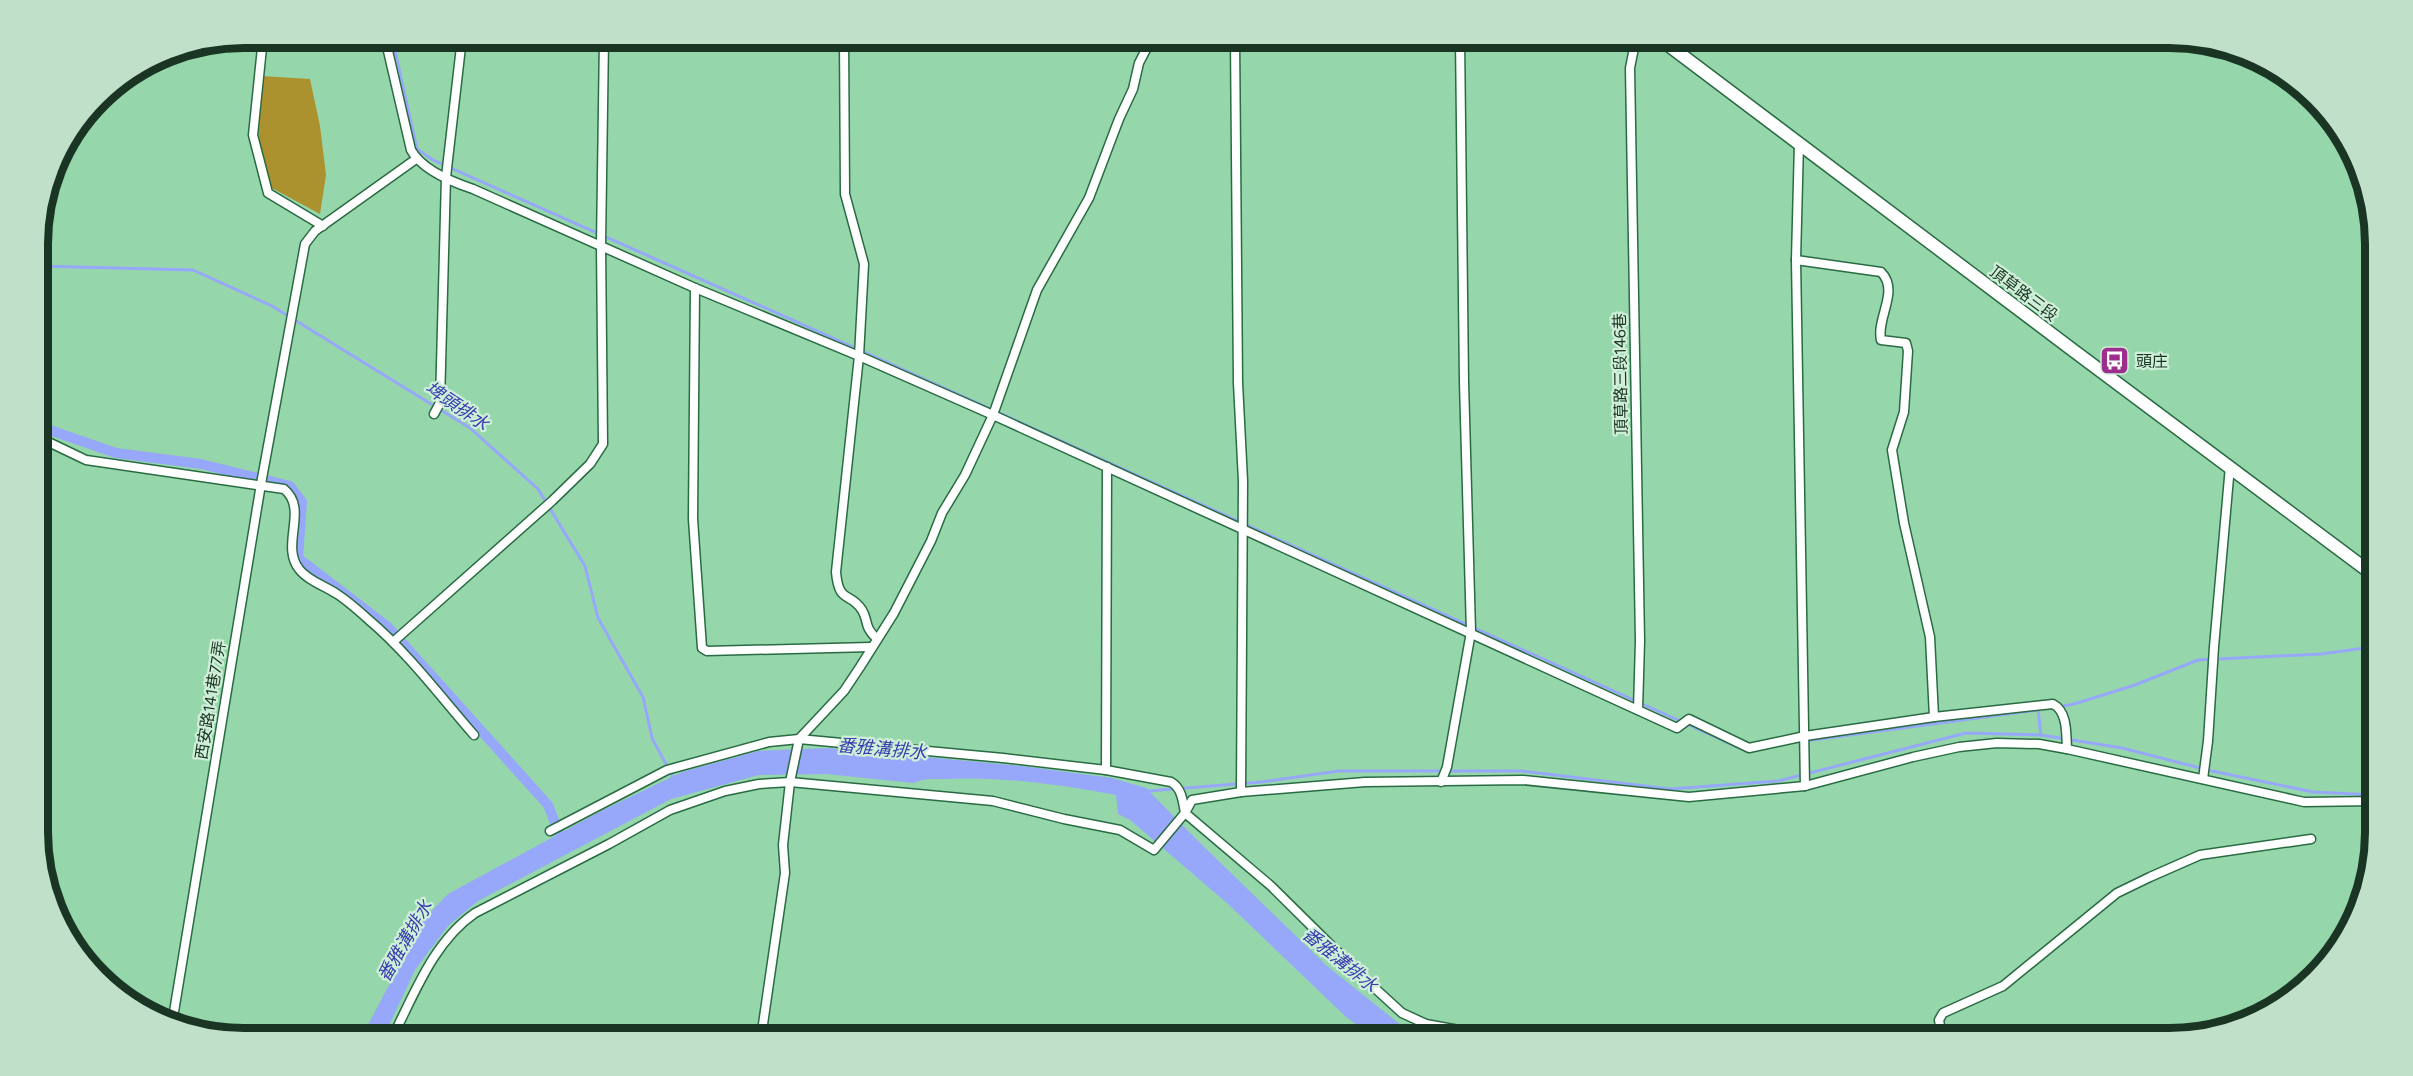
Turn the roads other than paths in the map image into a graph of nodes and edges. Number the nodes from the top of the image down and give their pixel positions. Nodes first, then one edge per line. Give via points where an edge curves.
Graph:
1 (262, 48) edge
2 (387, 48) edge
3 (461, 48) edge
4 (604, 48) edge
5 (844, 48) edge
6 (1147, 48) edge
7 (1235, 48) edge
8 (1460, 48) edge
9 (1634, 48) edge
10 (1672, 48) edge
11 (1799, 143) junction
12 (416, 159) junction
13 (446, 177) junction
14 (323, 226) junction
15 (601, 245) junction
16 (1796, 260) junction
17 (695, 288) junction
18 (859, 356) junction
19 (434, 414) dead end
20 (993, 415) junction
21 (48, 442) edge
22 (2230, 466) junction
23 (1107, 467) junction
24 (261, 484) junction
25 (1242, 530) junction
26 (2365, 568) edge
27 (1471, 632) junction
28 (397, 639) junction
29 (874, 643) junction
30 (1638, 710) junction
31 (1934, 717) junction
32 (474, 735) dead end
33 (1805, 736) junction
34 (800, 739) junction
35 (2067, 749) junction
36 (1106, 770) junction
37 (2203, 772) junction
38 (1443, 779) junction
39 (790, 782) junction
40 (1241, 786) junction
41 (1805, 786) junction
42 (2365, 801) edge
43 (1185, 813) junction
44 (550, 831) dead end
45 (2311, 839) dead end
46 (174, 1015) edge
47 (397, 1028) edge
48 (762, 1028) edge
49 (1448, 1028) edge
50 (1941, 1028) edge

1 - 14 street via 253,135 268,193
2 - 12 street
3 - 13 street
4 - 15 street
5 - 18 street via 845,194 864,264
6 - 20 street via 1089,198 1037,290
7 - 25 street
8 - 27 street
9 - 30 street, 頂草路三段146巷 via 1630,68
10 - 11 street, 頂草路三段
11 - 16 street
11 - 22 street, 頂草路三段
12 - 13 street
12 - 14 street, 西安路141巷77弄
13 - 15 street
13 - 19 street via 440,403
14 - 24 street, 西安路141巷77弄 via 305,244
15 - 17 street
15 - 28 street via 603,444 590,464 549,504
16 - 31 street via 1881,272 1888,284 1881,340 1906,343 1904,412 1892,450 1930,637
16 - 33 street
17 - 18 street
17 - 29 street via 693,519 702,648 707,651
18 - 20 street
18 - 29 street via 836,572 838,588 862,610
20 - 23 street
20 - 29 street via 894,613
21 - 24 street via 86,460
22 - 26 street, 頂草路三段
22 - 37 street
23 - 25 street
23 - 36 street
24 - 28 street via 284,489 294,499 292,552 301,572
24 - 46 street, 西安路141巷77弄
25 - 27 street
25 - 40 street
27 - 30 street
27 - 38 street
28 - 32 street
29 - 34 street via 844,691
30 - 33 street via 1677,728 1689,719 1749,748
31 - 33 street
31 - 35 street via 2053,704 2064,717
33 - 41 street
34 - 36 street
34 - 39 street
34 - 44 street via 769,742 666,770
35 - 37 street
35 - 41 street via 1996,743 1959,747
36 - 43 street via 1177,786
37 - 42 street via 2304,802
38 - 40 street
38 - 41 street via 1523,780 1689,797
39 - 43 street via 993,801 1120,830 1154,850
39 - 47 street via 725,791 670,810 475,913 457,925 432,960
39 - 48 street via 783,845 785,873
40 - 43 street via 1192,800
43 - 49 street via 1271,886 1402,1013
45 - 50 street via 2200,855 2117,893 2003,986 1943,1013

